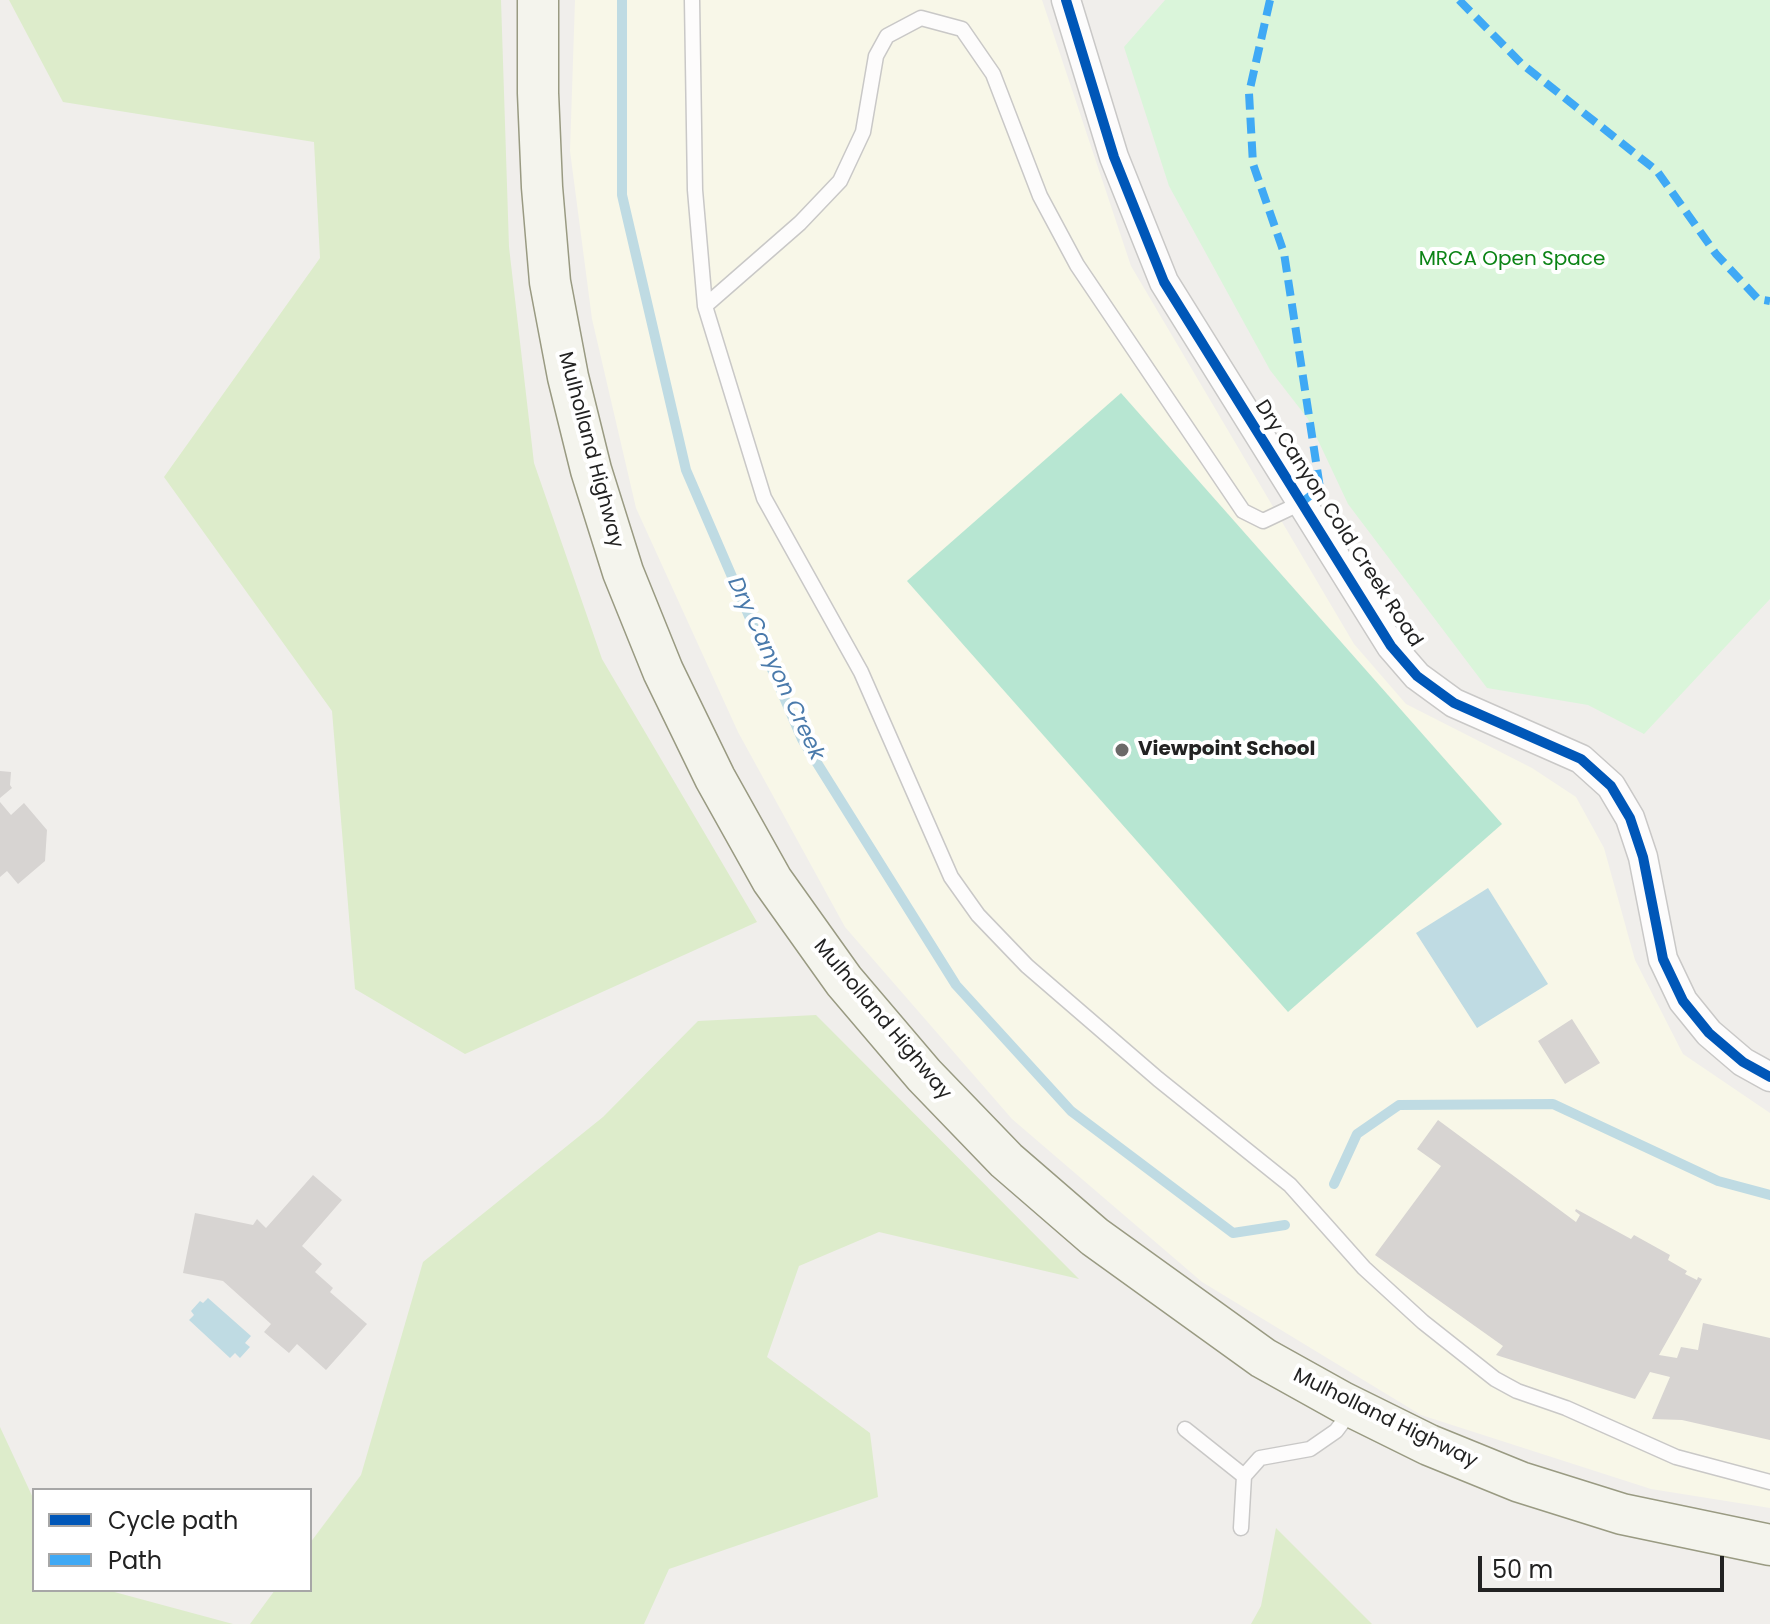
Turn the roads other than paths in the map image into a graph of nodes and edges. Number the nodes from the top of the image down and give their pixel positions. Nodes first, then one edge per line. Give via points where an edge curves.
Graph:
1 (538, 0) edge
2 (692, 0) edge
3 (1066, 0) edge
4 (705, 306) junction
5 (1301, 503) junction
6 (1770, 1077) edge
7 (1354, 1408) junction
8 (1185, 1429) dead end
9 (1244, 1476) junction
10 (1770, 1482) edge
11 (1241, 1528) dead end
12 (1770, 1545) edge

1 - 7 main road, Mulholland Highway via 541,172 550,282 591,470 623,572 663,671 772,880 854,993 1006,1160 1095,1237 1191,1309 1263,1358
2 - 4 lane via 695,190
3 - 5 street, Dry Canyon Cold Creek Road via 1114,157 1164,282
4 - 5 lane via 840,181 863,132 876,56 887,36 921,18 962,29 993,74 1040,196 1077,265 1243,511 1263,521
4 - 10 lane via 764,498 861,672 951,877 978,915 1027,966 1290,1185 1364,1268 1495,1379 1676,1457
5 - 6 street, Dry Canyon Cold Creek Road via 1391,646 1417,676 1454,703 1581,759 1611,786 1643,857 1663,959 1683,1001 1709,1033
7 - 9 lane via 1336,1431 1310,1449 1260,1458
7 - 12 main road, Mulholland Highway via 1520,1482 1622,1514
8 - 9 lane
9 - 11 lane

